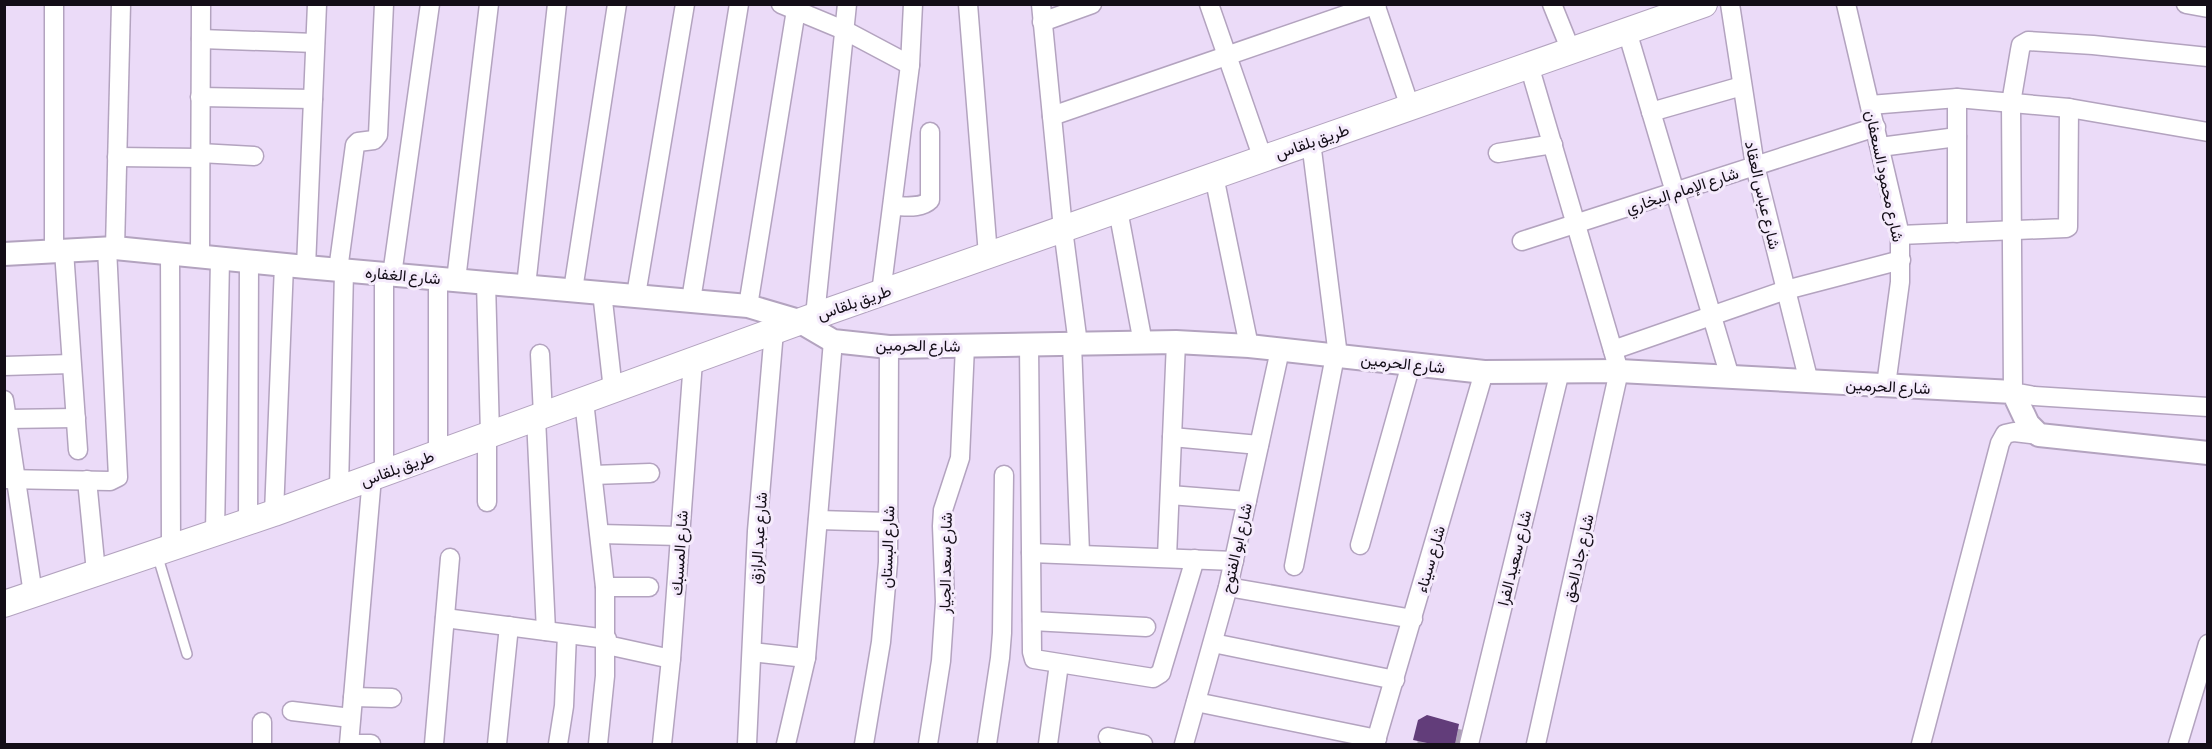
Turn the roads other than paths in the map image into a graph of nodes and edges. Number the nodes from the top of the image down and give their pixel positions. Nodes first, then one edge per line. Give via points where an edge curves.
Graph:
1 (54, 4) edge
2 (121, 4) edge
3 (201, 4) edge
4 (317, 4) edge
5 (384, 4) edge
6 (430, 4) edge
7 (489, 4) edge
8 (557, 4) edge
9 (617, 4) edge
10 (685, 4) edge
11 (739, 4) edge
12 (847, 4) edge
13 (913, 4) edge
14 (968, 4) edge
15 (1092, 4) edge
16 (1209, 4) edge
17 (1552, 4) edge
18 (1704, 4) edge
19 (1730, 4) edge
20 (1846, 4) edge
21 (2186, 4) edge
22 (1376, 5) edge
23 (788, 7) edge
24 (2208, 8) edge
25 (1041, 13) edge
26 (846, 31) junction
27 (1627, 31) junction
28 (201, 39) junction
29 (315, 43) junction
30 (1571, 51) junction
31 (1227, 56) junction
32 (2208, 57) edge
33 (910, 65) junction
34 (1530, 65) junction
35 (1742, 86) junction
36 (200, 98) junction
37 (1958, 98) junction
38 (313, 99) junction
39 (2011, 103) junction
40 (1870, 105) junction
41 (1410, 107) junction
42 (2069, 108) junction
43 (1651, 112) junction
44 (1052, 116) junction
45 (1876, 127) junction
46 (930, 132) dead end
47 (2208, 132) edge
48 (1957, 136) junction
49 (1311, 142) junction
50 (1553, 144) junction
51 (1880, 147) junction
52 (1498, 153) dead end
53 (200, 156) junction
54 (254, 156) dead end
55 (117, 157) junction
56 (1263, 159) junction
57 (1755, 166) junction
58 (1214, 176) junction
59 (1675, 192) junction
60 (893, 206) junction
61 (1118, 210) junction
62 (1576, 224) junction
63 (1063, 229) junction
64 (2012, 231) junction
65 (1957, 233) junction
66 (1900, 235) junction
67 (1522, 241) dead end
68 (111, 248) junction
69 (59, 251) junction
70 (170, 252) junction
71 (4, 254) edge
72 (988, 255) junction
73 (210, 256) junction
74 (1901, 260) junction
75 (249, 261) junction
76 (295, 266) junction
77 (341, 270) junction
78 (388, 274) junction
79 (447, 279) junction
80 (486, 282) junction
81 (526, 286) junction
82 (573, 290) junction
83 (1786, 290) junction
84 (602, 292) junction
85 (881, 292) junction
86 (636, 295) junction
87 (691, 300) junction
88 (748, 306) junction
89 (1712, 316) junction
90 (807, 319) junction
91 (774, 331) junction
92 (833, 341) junction
93 (1176, 342) junction
94 (1143, 343) junction
95 (1075, 344) junction
96 (1029, 345) junction
97 (965, 346) junction
98 (1249, 346) junction
99 (889, 347) junction
100 (1280, 350) junction
101 (540, 354) dead end
102 (1337, 356) junction
103 (1616, 360) junction
104 (693, 361) junction
105 (71, 364) junction
106 (1411, 364) junction
107 (4, 366) edge
108 (1560, 371) junction
109 (1484, 372) junction
110 (1730, 377) junction
111 (1809, 382) junction
112 (1886, 385) junction
113 (613, 390) junction
114 (2013, 392) junction
115 (4, 400) edge
116 (584, 401) junction
117 (2208, 407) edge
118 (540, 417) junction
119 (76, 418) junction
120 (7, 419) junction
121 (489, 435) junction
122 (2039, 435) junction
123 (1172, 436) junction
124 (1259, 445) junction
125 (78, 450) dead end
126 (2208, 453) edge
127 (438, 454) junction
128 (650, 473) dead end
129 (378, 475) junction
130 (593, 475) junction
131 (1004, 475) dead end
132 (10, 479) edge
133 (87, 480) junction
134 (339, 489) junction
135 (1170, 495) junction
136 (1247, 501) junction
137 (487, 502) dead end
138 (274, 513) junction
139 (818, 520) junction
140 (248, 521) junction
141 (888, 522) junction
142 (215, 532) junction
143 (600, 534) junction
144 (680, 536) junction
145 (1360, 545) dead end
146 (164, 549) junction
147 (1031, 552) junction
148 (1080, 553) junction
149 (1167, 557) junction
150 (450, 558) dead end
151 (1195, 559) junction
152 (1234, 561) junction
153 (1294, 566) dead end
154 (96, 572) junction
155 (605, 586) junction
156 (649, 587) dead end
157 (1228, 587) junction
158 (33, 594) junction
159 (4, 604) edge
160 (445, 618) junction
161 (1413, 619) junction
162 (1032, 621) junction
163 (509, 626) junction
164 (1146, 627) dead end
165 (546, 631) junction
166 (567, 634) junction
167 (607, 642) junction
168 (1213, 643) junction
169 (2208, 644) edge
170 (752, 652) junction
171 (187, 654) dead end
172 (806, 658) junction
173 (671, 659) junction
174 (1059, 664) junction
175 (1395, 680) junction
176 (353, 697) junction
177 (392, 698) dead end
178 (1196, 702) junction
179 (292, 711) dead end
180 (351, 718) junction
181 (262, 722) dead end
182 (1108, 737) dead end
183 (1376, 742) edge
184 (262, 744) edge
185 (349, 744) edge
186 (371, 744) edge
187 (434, 744) edge
188 (497, 744) edge
189 (558, 744) edge
190 (598, 744) edge
191 (662, 744) edge
192 (747, 744) edge
193 (786, 744) edge
194 (864, 744) edge
195 (928, 744) edge
196 (987, 744) edge
197 (1048, 744) edge
198 (1143, 744) edge
199 (1184, 744) edge
200 (1469, 744) edge
201 (1536, 744) edge
202 (1921, 744) edge
203 (2178, 744) edge

1 - 69 street
2 - 55 street
3 - 28 street
4 - 29 street
5 - 77 street via 378,135 355,146
6 - 78 street
7 - 79 street
8 - 81 street
9 - 82 street
10 - 86 street
11 - 87 street
12 - 26 street
13 - 33 street
14 - 72 street
15 - 25 street
16 - 31 street
17 - 30 street
18 - 27 main road, طريق بلقاس
19 - 35 street, شارع عباس العقاد
20 - 40 street, شارع محمود السعفان
21 - 24 street
22 - 31 street
22 - 41 street
23 - 26 street
23 - 88 street
25 - 44 street
26 - 33 street
26 - 90 street
27 - 30 main road, طريق بلقاس
27 - 43 street
28 - 29 street
28 - 36 street
29 - 38 street
30 - 34 main road, طريق بلقاس
31 - 44 street
31 - 56 street
32 - 39 street via 2028,41 2021,45
33 - 60 street
34 - 41 main road, طريق بلقاس
34 - 50 street
35 - 43 street
35 - 57 street, شارع عباس العقاد
36 - 38 street
36 - 53 street
37 - 39 street
37 - 40 street
37 - 48 street
38 - 76 street
39 - 42 street
39 - 64 street
40 - 45 street, شارع محمود السعفان
41 - 49 main road, طريق بلقاس
42 - 47 street
42 - 64 street via 2068,227
43 - 59 street
44 - 63 street
45 - 51 street, شارع محمود السعفان
45 - 57 street, شارع الإمام البخاري
46 - 60 street via 930,200 919,206
48 - 51 street
48 - 65 street
49 - 56 main road, طريق بلقاس
49 - 102 street
50 - 52 street
50 - 62 street
51 - 66 street, شارع محمود السعفان
53 - 54 street
53 - 55 street
53 - 73 street
55 - 68 street
56 - 58 main road, طريق بلقاس
57 - 59 street, شارع الإمام البخاري
57 - 83 street, شارع عباس العقاد
58 - 61 main road, طريق بلقاس
58 - 98 street
59 - 62 street, شارع الإمام البخاري
59 - 89 street
60 - 85 street
61 - 63 main road, طريق بلقاس
61 - 94 street
62 - 67 street, شارع الإمام البخاري
62 - 103 street
63 - 72 main road, طريق بلقاس
63 - 95 street
64 - 65 street
64 - 114 street
65 - 66 street
66 - 74 street, شارع محمود السعفان
68 - 69 street, شارع الغفاره
68 - 70 street, شارع الغفاره
68 - 133 street via 118,475 110,481
69 - 71 street, شارع الغفاره
69 - 105 street
70 - 73 street, شارع الغفاره
70 - 146 street
72 - 85 main road, طريق بلقاس
73 - 75 street, شارع الغفاره
73 - 142 street
74 - 83 street
74 - 112 street, شارع محمود السعفان
75 - 76 street, شارع الغفاره
75 - 140 street
76 - 77 street, شارع الغفاره
76 - 138 street
77 - 78 street, شارع الغفاره
77 - 134 street
78 - 79 street, شارع الغفاره
78 - 129 street
79 - 80 street, شارع الغفاره
79 - 127 street
80 - 81 street, شارع الغفاره
80 - 121 street
81 - 82 street, شارع الغفاره
82 - 84 street, شارع الغفاره
83 - 89 street
83 - 111 street, شارع عباس العقاد
84 - 86 street, شارع الغفاره
84 - 113 street
85 - 90 main road, طريق بلقاس
86 - 87 street, شارع الغفاره
87 - 88 street, شارع الغفاره
88 - 90 street, شارع الغفاره
89 - 103 street
89 - 110 street
90 - 91 main road, طريق بلقاس
90 - 92 street, شارع الحرمين
91 - 104 main road, طريق بلقاس
91 - 170 street, شارع عبد الرازق via 757,531
92 - 99 street, شارع الحرمين
92 - 139 street
93 - 94 street, شارع الحرمين
93 - 98 street, شارع الحرمين
93 - 123 street
94 - 95 street, شارع الحرمين
95 - 96 street, شارع الحرمين
95 - 148 street
96 - 97 street, شارع الحرمين
96 - 147 street
97 - 99 street, شارع الحرمين
97 - 195 street, شارع سعد الجيار via 960,458 942,526 942,650
98 - 100 street, شارع الحرمين
99 - 141 street, شارع البستان
100 - 102 street, شارع الحرمين
100 - 124 street, شارع ابو الفتوح
101 - 118 street
102 - 106 street, شارع الحرمين
102 - 153 street
103 - 108 street, شارع الحرمين
103 - 110 street, شارع الحرمين
103 - 201 street, شارع جاد الحق
104 - 113 main road, طريق بلقاس
104 - 144 street, شارع المسبك
105 - 107 street
105 - 119 street
106 - 109 street, شارع الحرمين
106 - 145 street
108 - 109 street, شارع الحرمين
108 - 200 street, شارع سعيد الفرا
109 - 161 street, شارع سيناء
110 - 111 street, شارع الحرمين
111 - 112 street, شارع الحرمين
112 - 114 street, شارع الحرمين
113 - 116 main road, طريق بلقاس
114 - 117 street
114 - 122 street via 2028,424
115 - 120 street
116 - 118 main road, طريق بلقاس
116 - 130 street
118 - 121 main road, طريق بلقاس
118 - 165 street
119 - 120 street
119 - 125 street
120 - 132 street
121 - 127 main road, طريق بلقاس
121 - 137 street
122 - 126 street
122 - 202 street via 2014,432 2005,434 2000,443
123 - 124 street
123 - 135 street
124 - 136 street, شارع ابو الفتوح
127 - 129 main road, طريق بلقاس
128 - 130 street
129 - 134 main road, طريق بلقاس
129 - 176 street
130 - 143 street
131 - 196 street via 1002,633
132 - 133 street
132 - 158 street
133 - 154 street
134 - 138 main road, طريق بلقاس
135 - 136 street
135 - 149 street
136 - 152 street, شارع ابو الفتوح
138 - 140 main road, طريق بلقاس
139 - 141 street
139 - 172 street
140 - 142 main road, طريق بلقاس
141 - 194 street, شارع البستان via 885,602
142 - 146 main road, طريق بلقاس
143 - 144 street
143 - 155 street
144 - 173 street, شارع المسبك
146 - 154 main road, طريق بلقاس
146 - 171 lane
147 - 148 street
147 - 162 street
148 - 149 street
149 - 151 street
150 - 160 street
151 - 152 street
151 - 174 street via 1161,673 1153,678
152 - 157 street, شارع ابو الفتوح
154 - 158 main road, طريق بلقاس
155 - 156 street
155 - 167 street
157 - 161 street
157 - 168 street, شارع ابو الفتوح
158 - 159 main road, طريق بلقاس
160 - 163 street
160 - 187 street
161 - 175 street, شارع سيناء
162 - 164 street
162 - 174 street via 1034,659
163 - 165 street
163 - 188 street
165 - 166 street
166 - 167 street
166 - 189 street
167 - 173 street
167 - 190 street
168 - 175 street
168 - 178 street, شارع ابو الفتوح
169 - 203 street
170 - 172 street
170 - 192 street, شارع عبد الرازق
172 - 193 street
173 - 191 street, شارع المسبك
174 - 197 street
175 - 183 street, شارع سيناء
176 - 177 street
176 - 180 street
178 - 183 street
178 - 199 street, شارع ابو الفتوح
179 - 180 street
180 - 185 street
181 - 184 street
182 - 198 street
185 - 186 street

